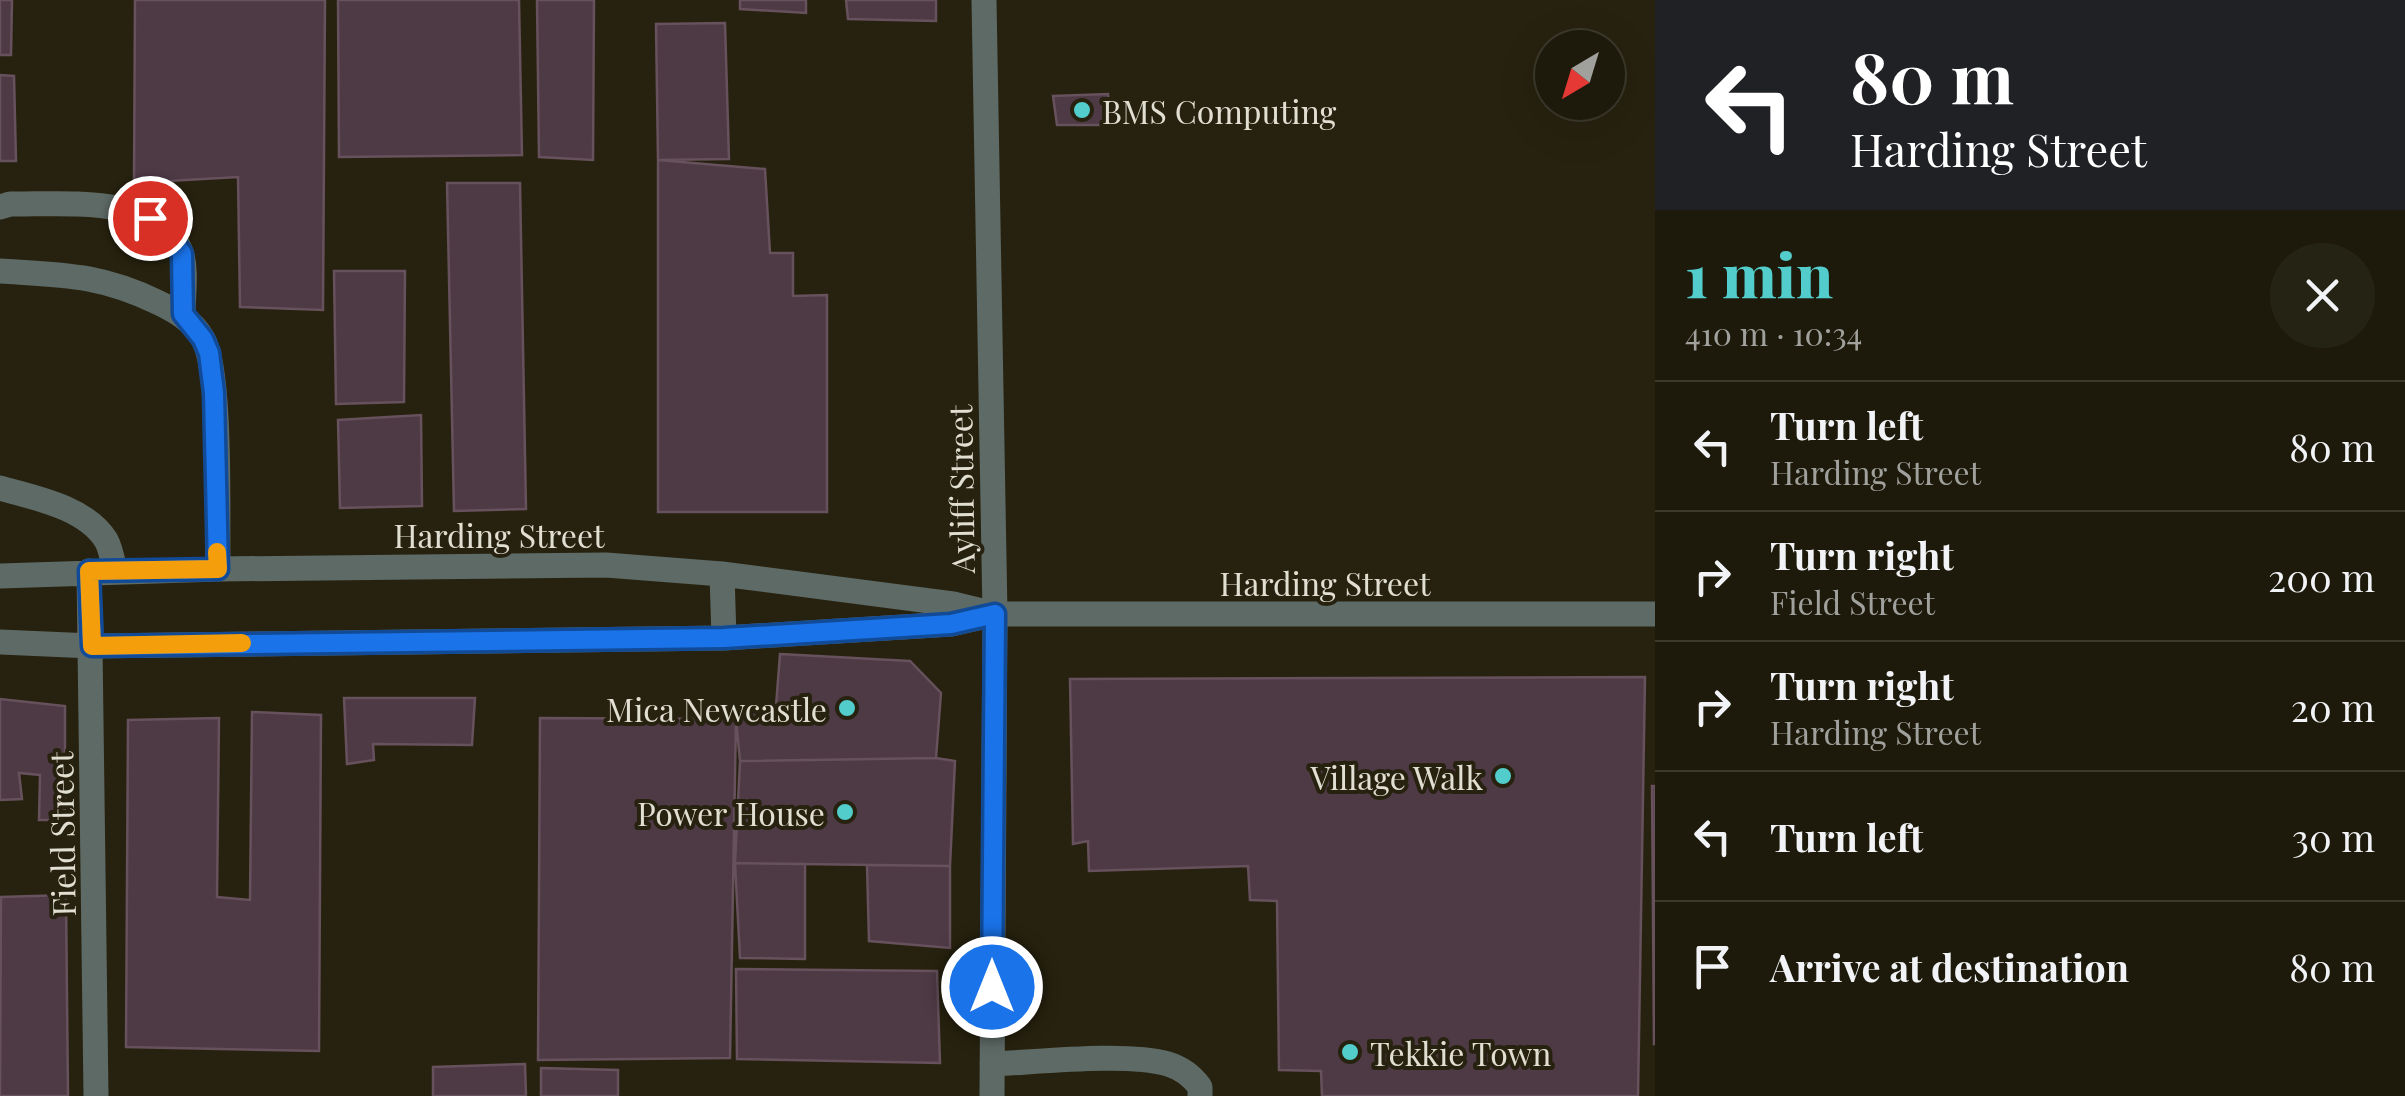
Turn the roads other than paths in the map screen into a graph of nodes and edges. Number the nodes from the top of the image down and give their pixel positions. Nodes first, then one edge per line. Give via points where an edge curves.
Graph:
1 (984, 0) edge
2 (0, 207) edge
3 (0, 271) edge
4 (183, 314) junction
5 (0, 488) edge
6 (218, 569) junction
7 (89, 571) junction
8 (115, 571) junction
9 (722, 574) junction
10 (0, 576) edge
11 (995, 614) junction
12 (1655, 614) edge
13 (724, 638) junction
14 (0, 642) edge
15 (92, 646) junction
16 (992, 1064) junction
17 (96, 1096) edge
18 (992, 1096) edge
19 (1200, 1096) edge

1 - 11 street, Ayliff Street
2 - 4 street via 114,206 150,218 182,254
3 - 4 street via 121,284
4 - 6 street via 209,353
5 - 8 street via 88,521 107,542
6 - 8 street, Harding Street
6 - 9 street, Harding Street via 606,564
7 - 8 street, Harding Street
7 - 10 street, Harding Street
7 - 15 street, Field Street
9 - 11 street, Harding Street
9 - 13 street
11 - 12 street, Harding Street
11 - 13 street, Harding Street via 951,624
11 - 16 street, Ayliff Street
13 - 15 street, Harding Street
14 - 15 street, Harding Street
15 - 17 street, Field Street
16 - 18 street, Ayliff Street
16 - 19 street via 1148,1059 1186,1072 1200,1086

